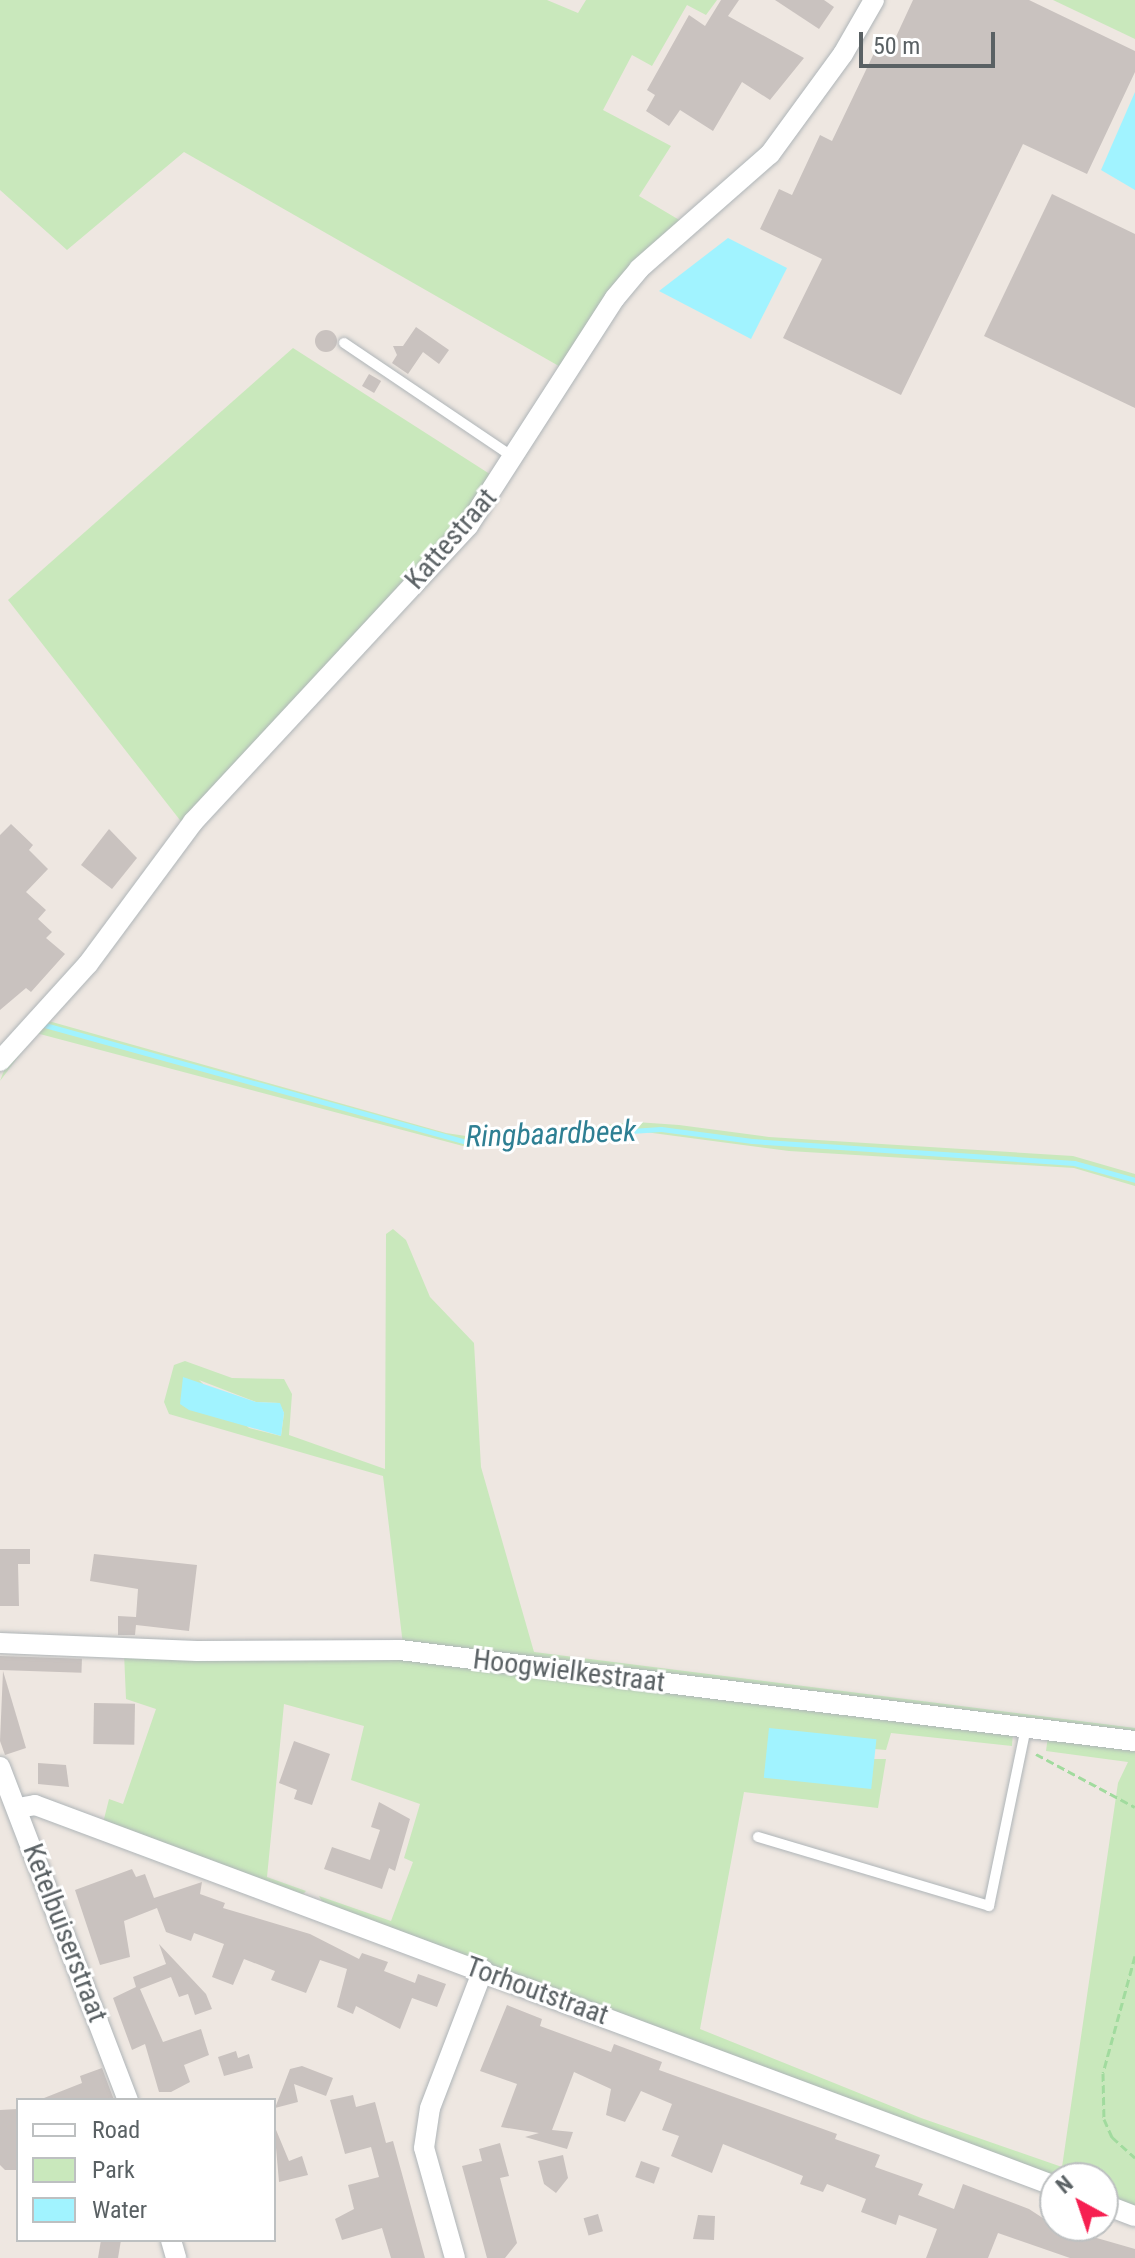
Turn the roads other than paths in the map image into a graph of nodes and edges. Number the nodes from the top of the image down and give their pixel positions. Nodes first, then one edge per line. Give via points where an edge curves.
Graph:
1 (874, 0) edge
2 (344, 343) dead end
3 (515, 458) junction
4 (0, 1061) edge
5 (0, 1643) edge
6 (1024, 1734) junction
7 (1135, 1741) edge
8 (0, 1767) edge
9 (18, 1808) junction
10 (758, 1837) dead end
11 (483, 1970) junction
12 (127, 2098) edge
13 (1039, 2180) edge
14 (455, 2258) edge

1 - 3 street, Kattestraat via 843,54 770,154 658,251 615,298
2 - 3 lane
3 - 4 street, Kattestraat via 468,526 193,822 88,964
5 - 6 street, Hoogwielkestraat via 197,1651 400,1650
6 - 7 street, Hoogwielkestraat
6 - 10 lane via 989,1906
8 - 9 street, Ketelbuiserstraat
9 - 11 street, Torhoutstraat via 35,1805
9 - 12 street, Ketelbuiserstraat
11 - 13 street, Torhoutstraat
11 - 14 street via 430,2108 424,2148

